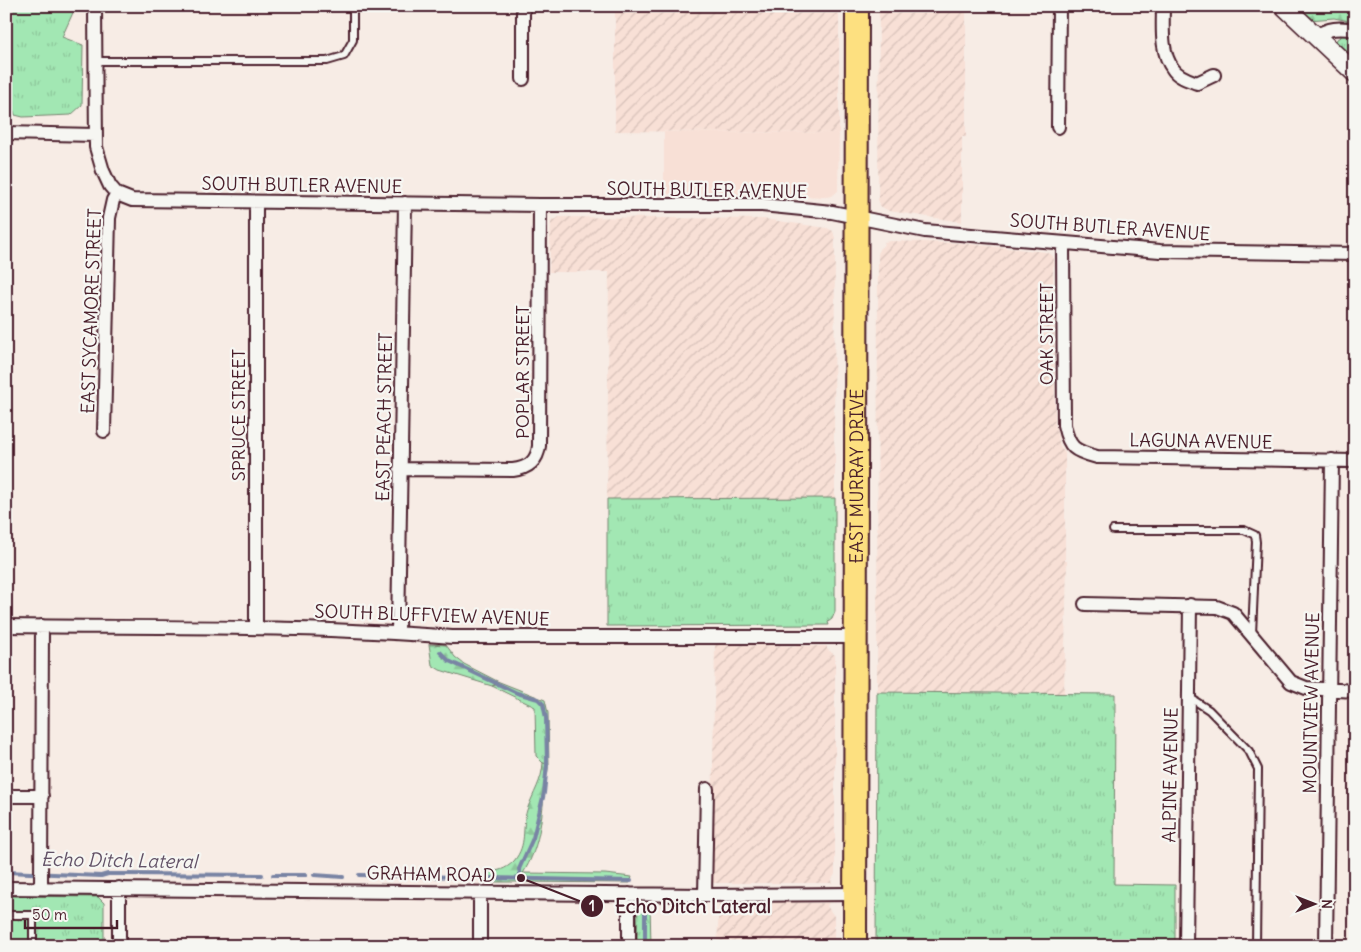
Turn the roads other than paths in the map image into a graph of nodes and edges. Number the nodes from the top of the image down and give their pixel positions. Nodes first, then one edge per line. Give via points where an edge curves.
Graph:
1 (95, 6) edge
2 (353, 6) edge
3 (523, 6) edge
4 (857, 6) edge
5 (1059, 6) edge
6 (1163, 6) edge
7 (1284, 6) edge
8 (1355, 30) edge
9 (1315, 36) junction
10 (95, 61) junction
11 (1355, 73) edge
12 (1214, 75) dead end
13 (523, 79) dead end
14 (1058, 127) dead end
15 (6, 133) edge
16 (95, 135) junction
17 (117, 194) junction
18 (256, 202) junction
19 (405, 203) junction
20 (540, 205) junction
21 (857, 216) junction
22 (1063, 243) junction
23 (1355, 254) edge
24 (1064, 425) joint
25 (104, 431) dead end
26 (1332, 460) junction
27 (1355, 461) edge
28 (400, 468) junction
29 (1113, 530) dead end
30 (1085, 604) dead end
31 (1190, 605) junction
32 (6, 626) edge
33 (42, 626) junction
34 (256, 628) junction
35 (398, 632) junction
36 (1252, 636) junction
37 (856, 637) junction
38 (1329, 691) junction
39 (1355, 691) edge
40 (1189, 697) junction
41 (707, 788) dead end
42 (6, 796) edge
43 (42, 796) junction
44 (6, 888) edge
45 (42, 888) junction
46 (120, 888) junction
47 (480, 892) junction
48 (630, 894) junction
49 (855, 894) junction
50 (705, 895) junction
51 (6, 915) edge
52 (33, 946) edge
53 (119, 946) edge
54 (480, 946) edge
55 (629, 946) edge
56 (855, 946) edge
57 (1186, 946) edge
58 (1256, 946) edge
59 (1326, 946) edge

1 - 10 street
2 - 10 lane via 353,40 344,56 327,61
3 - 13 street
4 - 21 highway, EAST MURRAY DRIVE
5 - 14 street
6 - 12 street via 1166,56 1173,70 1197,83
7 - 9 street
8 - 9 street via 1326,29
9 - 11 street
10 - 16 street
15 - 16 street
16 - 17 street via 103,171
17 - 18 street, SOUTH BUTLER AVENUE via 142,201
17 - 25 street, EAST SYCAMORE STREET via 109,218
18 - 19 street, SOUTH BUTLER AVENUE
18 - 34 street, SPRUCE STREET
19 - 20 street, SOUTH BUTLER AVENUE
19 - 28 street, EAST PEACH STREET
20 - 21 street, SOUTH BUTLER AVENUE via 762,205
20 - 28 street, POPLAR STREET via 539,446 536,459 525,468 513,470
21 - 22 street, SOUTH BUTLER AVENUE via 925,231
21 - 37 highway, EAST MURRAY DRIVE
22 - 23 street, SOUTH BUTLER AVENUE via 1160,251
22 - 24 street, OAK STREET
24 - 26 street, LAGUNA AVENUE via 1068,441 1080,453 1097,457
26 - 27 street, LAGUNA AVENUE
26 - 38 street, MOUNTVIEW AVENUE
28 - 35 street, EAST PEACH STREET
29 - 36 lane via 1250,532 1256,542
30 - 31 street
31 - 36 street via 1217,607 1233,613
31 - 40 street, ALPINE AVENUE
32 - 33 street, SOUTH BLUFFVIEW AVENUE
33 - 34 street, SOUTH BLUFFVIEW AVENUE
33 - 43 street
34 - 35 street, SOUTH BLUFFVIEW AVENUE
35 - 37 street, SOUTH BLUFFVIEW AVENUE via 452,637
36 - 38 street via 1291,682
37 - 49 highway, EAST MURRAY DRIVE
38 - 39 street
38 - 59 street, MOUNTVIEW AVENUE
40 - 57 street, ALPINE AVENUE
40 - 58 lane via 1210,710 1249,751 1258,769
41 - 50 street
42 - 43 street
43 - 45 street
44 - 45 street, GRAHAM ROAD
45 - 46 street, GRAHAM ROAD
46 - 47 street, GRAHAM ROAD
46 - 53 street
47 - 48 street, GRAHAM ROAD
47 - 54 street
48 - 50 street, GRAHAM ROAD
48 - 55 street
49 - 50 street, GRAHAM ROAD
49 - 56 highway, EAST MURRAY DRIVE
51 - 52 lane via 33,915

